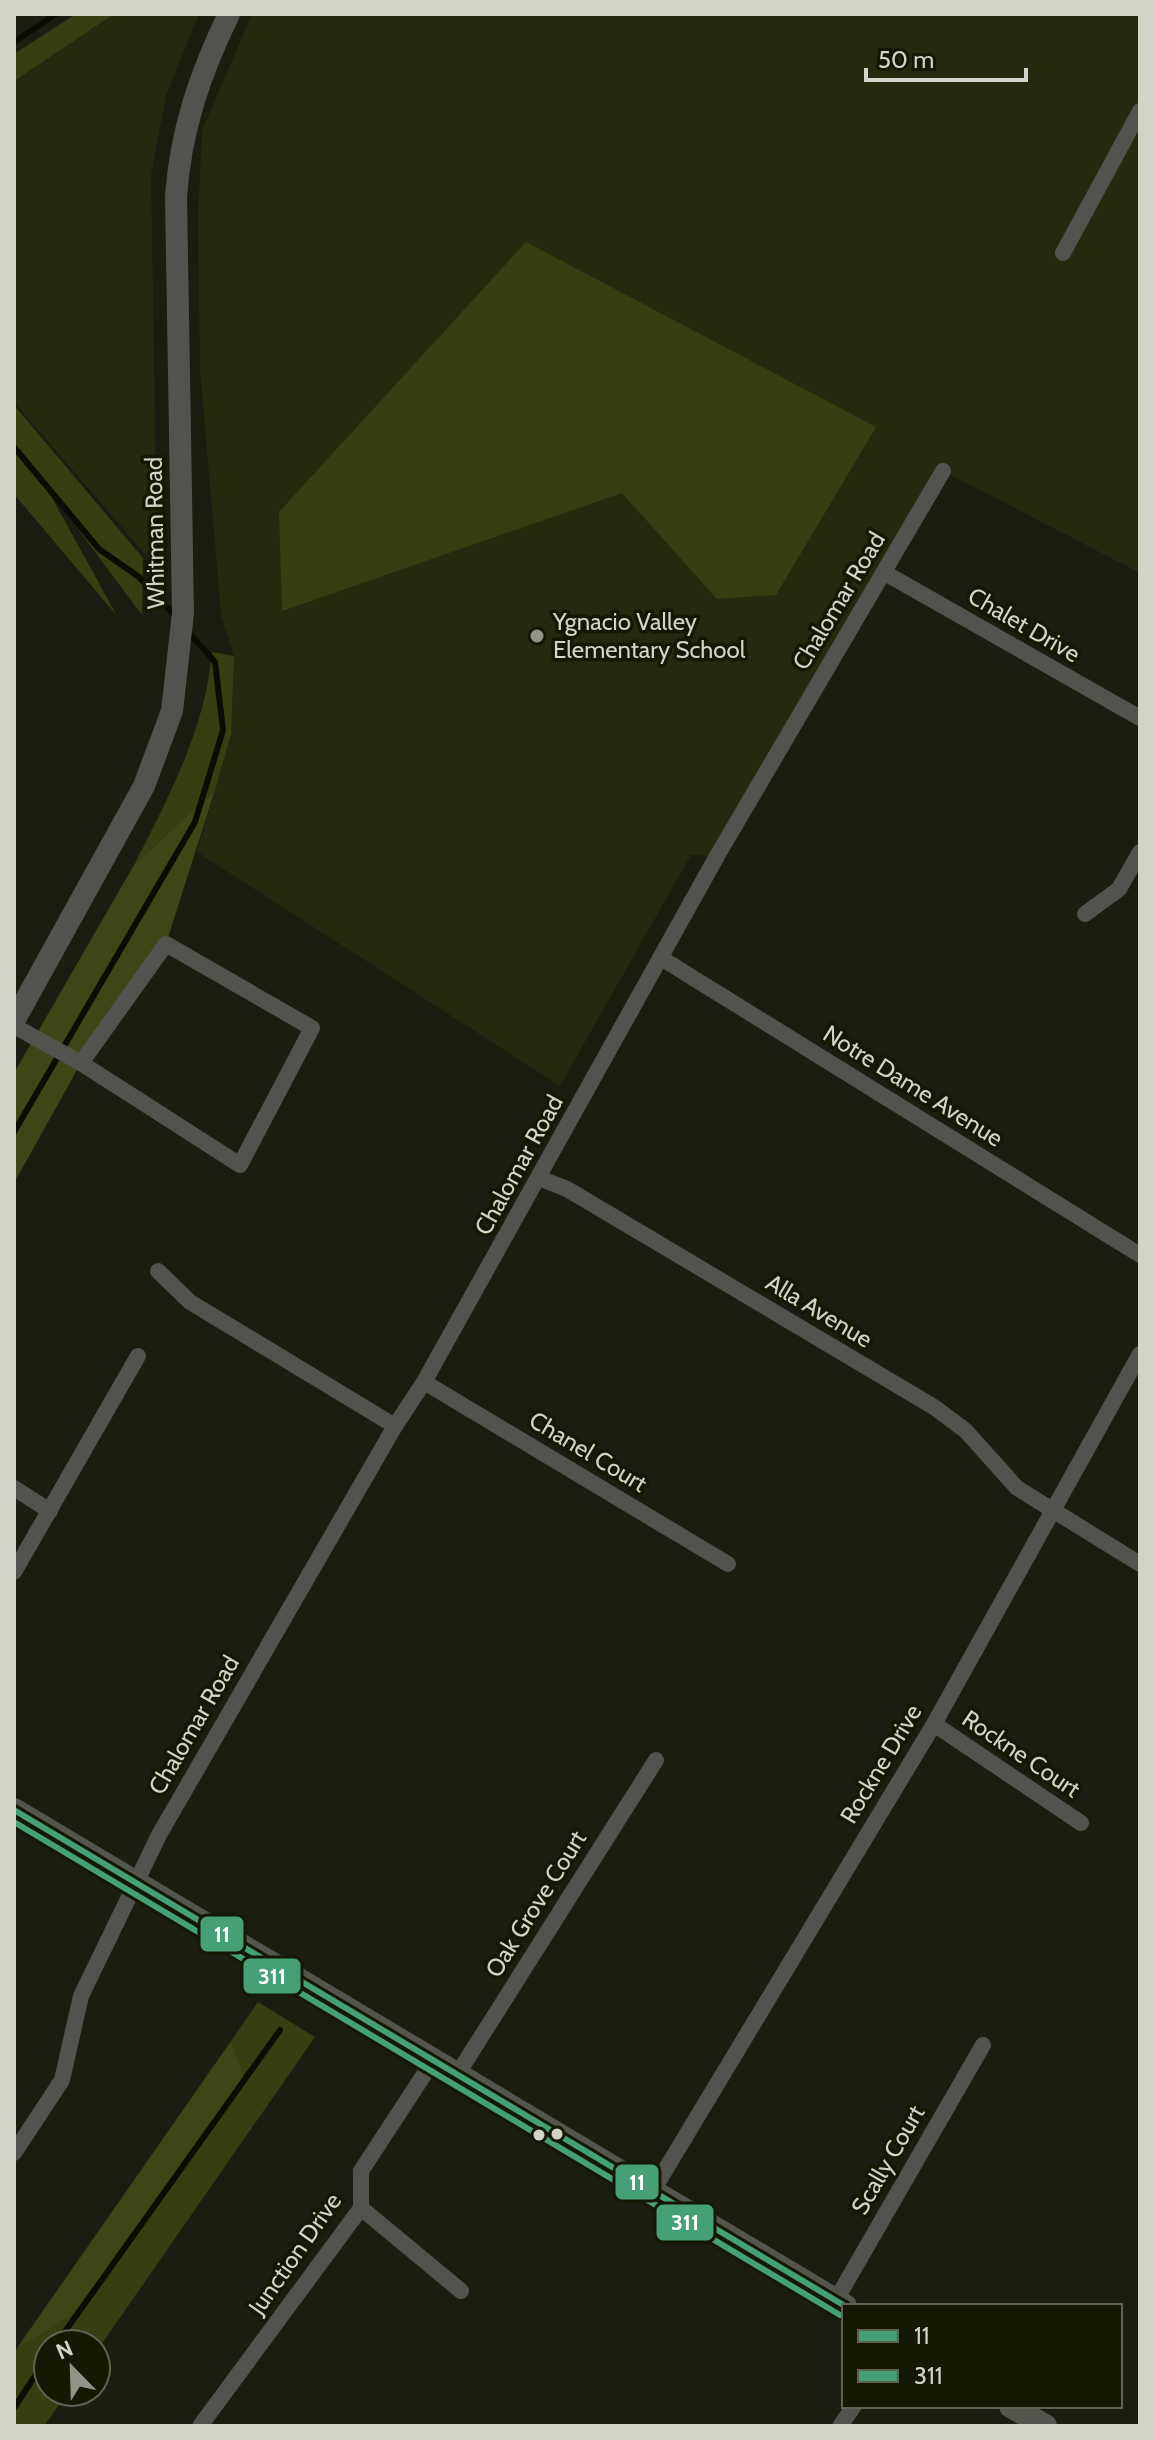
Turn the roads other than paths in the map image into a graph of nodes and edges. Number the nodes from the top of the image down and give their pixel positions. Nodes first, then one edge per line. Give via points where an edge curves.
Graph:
1 (229, 14) edge
2 (1140, 111) edge
3 (1063, 253) dead end
4 (943, 471) dead end
5 (885, 573) junction
6 (1140, 718) edge
7 (1140, 852) edge
8 (1085, 914) dead end
9 (661, 958) junction
10 (14, 1024) edge
11 (81, 1063) junction
12 (539, 1178) junction
13 (1140, 1255) edge
14 (158, 1271) dead end
15 (1140, 1354) edge
16 (138, 1356) dead end
17 (424, 1382) junction
18 (395, 1426) junction
19 (14, 1488) edge
20 (50, 1511) junction
21 (1054, 1513) junction
22 (728, 1564) dead end
23 (1140, 1564) edge
24 (14, 1572) edge
25 (934, 1724) junction
26 (656, 1760) dead end
27 (14, 1810) edge
28 (1081, 1823) dead end
29 (137, 1882) junction
30 (983, 2045) dead end
31 (433, 2061) junction
32 (457, 2075) junction
33 (14, 2153) edge
34 (652, 2192) junction
35 (361, 2208) junction
36 (461, 2291) dead end
37 (840, 2303) edge
38 (853, 2408) edge
39 (1014, 2408) edge
40 (200, 2426) edge
41 (840, 2426) edge
42 (1045, 2426) edge

1 - 10 street, Whitman Road via 194,94 179,155 182,641 172,711 144,786
2 - 3 street
4 - 5 street, Chalomar Road
5 - 6 street, Chalet Drive
5 - 9 street, Chalomar Road
7 - 8 street via 1119,889
9 - 12 street, Chalomar Road
9 - 13 street, Notre Dame Avenue
10 - 11 street
11 - 11 street via 240,1165 312,1028 166,944
12 - 17 street, Chalomar Road
12 - 21 street, Alla Avenue via 567,1189 934,1407 966,1431 1017,1488
14 - 18 street via 190,1302
15 - 21 street, Rockne Drive
16 - 20 street
17 - 18 street, Chalomar Road
17 - 22 street, Chanel Court
18 - 29 street, Chalomar Road
19 - 20 street
20 - 24 street
21 - 23 street, Alla Avenue
21 - 25 street, Rockne Drive
25 - 28 street, Rockne Court
25 - 34 street, Rockne Drive
26 - 32 street, Oak Grove Court
27 - 29 main road
29 - 31 main road
29 - 33 street, Chalomar Road via 81,1996 62,2080
30 - 37 street, Scally Court
31 - 32 main road
31 - 35 street, Junction Drive via 361,2171
32 - 34 main road
34 - 37 main road
35 - 36 street
35 - 40 street, Junction Drive
38 - 41 street
39 - 42 main road

